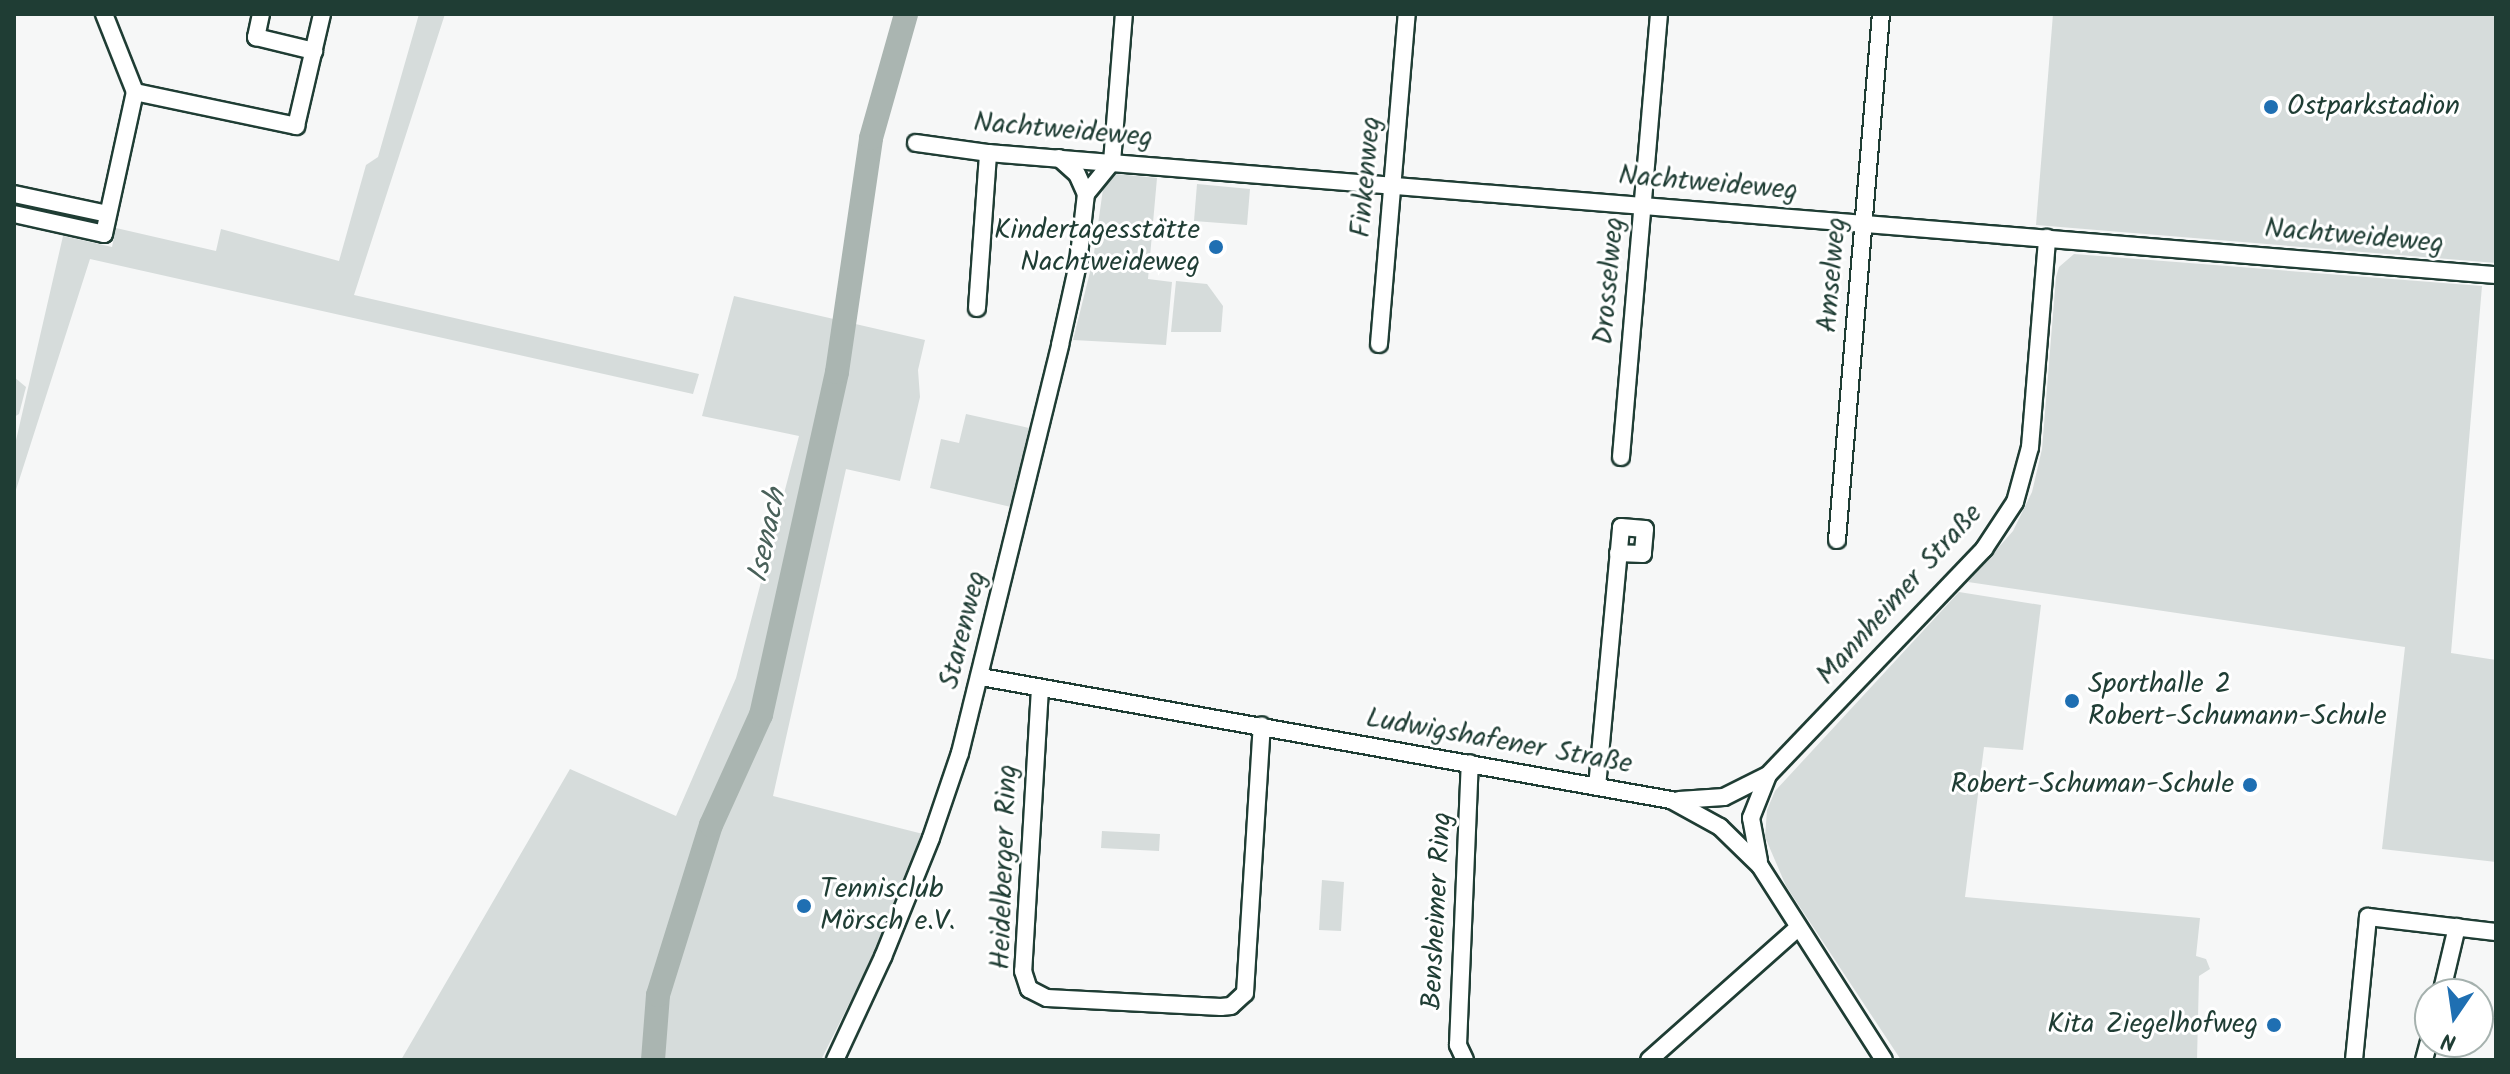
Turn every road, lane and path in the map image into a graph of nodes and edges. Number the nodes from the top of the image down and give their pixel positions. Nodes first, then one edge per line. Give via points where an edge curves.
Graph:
1 (104, 14) edge
2 (261, 14) edge
3 (322, 14) edge
4 (1124, 14) edge
5 (1407, 14) edge
6 (1659, 14) edge
7 (1881, 14) edge
8 (314, 51) junction
9 (135, 92) junction
10 (916, 143) dead end
11 (988, 153) junction
12 (1059, 158) junction
13 (1112, 162) junction
14 (1392, 184) junction
15 (14, 194) edge
16 (1086, 194) junction
17 (1643, 205) junction
18 (14, 214) edge
19 (108, 214) junction
20 (1864, 224) junction
21 (2047, 238) junction
22 (2496, 275) edge
23 (977, 308) dead end
24 (1379, 344) dead end
25 (1621, 457) dead end
26 (1837, 540) dead end
27 (1618, 553) dead end
28 (981, 677) junction
29 (1040, 688) junction
30 (1262, 726) junction
31 (1470, 763) junction
32 (1768, 775) junction
33 (1597, 787) junction
34 (1671, 800) junction
35 (1760, 866) junction
36 (1799, 927) junction
37 (2457, 927) junction
38 (2496, 932) edge
39 (2445, 978) edge
40 (835, 1060) edge
41 (1465, 1060) edge
42 (1649, 1060) edge
43 (1884, 1060) edge
44 (2354, 1060) edge

1 - 9 street
2 - 8 street via 256,37
3 - 8 street
4 - 13 street
5 - 14 street, Finkenweg
6 - 17 street, Drosselweg
7 - 20 street, Amselweg
8 - 9 street via 296,126
9 - 19 street
10 - 11 street, Nachtweideweg
11 - 12 street, Nachtweideweg
11 - 23 street
12 - 13 street, Nachtweideweg
12 - 16 street via 1077,174
13 - 14 street, Nachtweideweg
13 - 16 street
14 - 17 street, Nachtweideweg
14 - 24 street, Finkenweg
15 - 19 street
16 - 28 street, Starenweg via 1078,264
17 - 20 street, Nachtweideweg
17 - 25 street, Drosselweg
18 - 19 street via 104,234
20 - 21 street, Nachtweideweg
20 - 26 street, Amselweg
21 - 22 street, Nachtweideweg
21 - 32 street, Mannheimer Straße via 2030,447 2015,502 1984,549
27 - 33 street
28 - 29 street, Ludwigshafener Straße
28 - 40 street, Starenweg via 931,838
29 - 30 street, Ludwigshafener Straße
29 - 30 street, Heidelberger Ring via 1023,971 1029,989 1047,998 1221,1007 1231,1006 1245,993
30 - 31 street, Ludwigshafener Straße
31 - 33 street, Ludwigshafener Straße
31 - 41 street, Bensheimer Ring via 1458,1045
32 - 34 street, Mannheimer Straße via 1724,797
32 - 35 street, Mannheimer Straße via 1751,818
33 - 34 street, Ludwigshafener Straße
34 - 35 street, Ludwigshafener Straße via 1720,827
35 - 36 street, Ludwigshafener Straße
36 - 42 street
36 - 43 street, Ludwigshafener Straße
37 - 38 street
37 - 39 street
37 - 44 street via 2368,917

